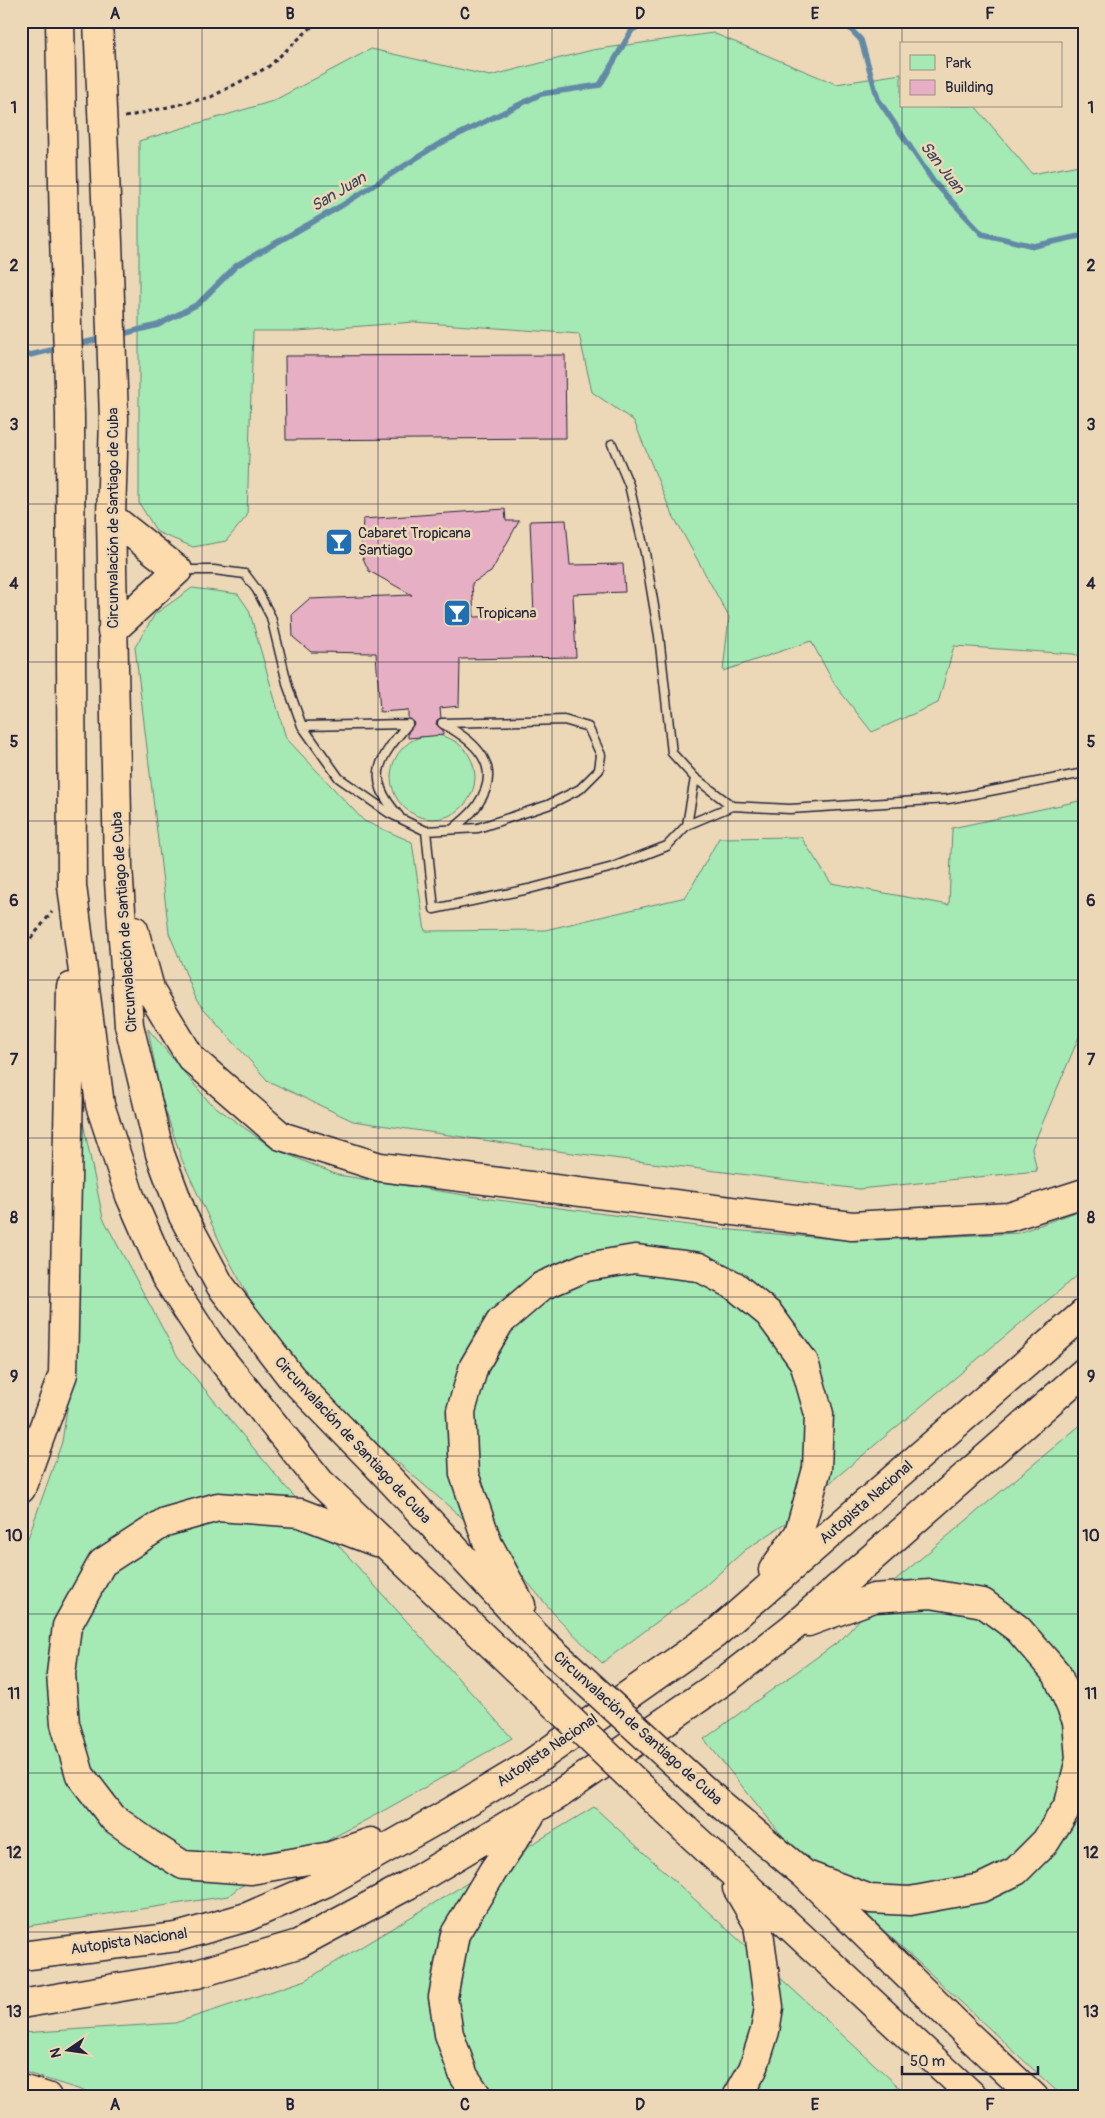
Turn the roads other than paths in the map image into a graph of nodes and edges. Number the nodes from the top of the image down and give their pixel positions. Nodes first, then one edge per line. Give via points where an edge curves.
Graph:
1 (60, 21) edge
2 (98, 21) edge
3 (612, 444) dead end
4 (111, 517) junction
5 (178, 570) junction
6 (112, 631) junction
7 (302, 726) junction
8 (1084, 774) edge
9 (696, 778) junction
10 (732, 806) junction
11 (402, 820) junction
12 (687, 825) junction
13 (453, 829) junction
14 (426, 831) junction
15 (118, 867) junction
16 (72, 886) junction
17 (1084, 1193) edge
18 (1084, 1313) edge
19 (1084, 1372) edge
20 (21, 1489) edge
21 (389, 1546) junction
22 (792, 1628) junction
23 (715, 1634) junction
24 (538, 1638) junction
25 (535, 1808) junction
26 (447, 1814) junction
27 (724, 1865) junction
28 (804, 1874) junction
29 (21, 1956) edge
30 (21, 2004) edge
31 (21, 2089) edge
32 (47, 2097) edge
33 (478, 2097) edge
34 (737, 2097) edge
35 (974, 2097) edge
36 (1034, 2097) edge

1 - 16 highway via 70,415
2 - 4 highway, Circunvalación de Santiago de Cuba via 114,419
3 - 9 lane via 629,485 645,553 659,636 672,753
4 - 5 highway
4 - 6 highway, Circunvalación de Santiago de Cuba
5 - 6 highway
5 - 7 lane via 245,574 271,617 288,686
6 - 15 highway, Circunvalación de Santiago de Cuba
7 - 11 lane via 339,778
7 - 11 lane via 408,724 384,753 378,781 386,801
8 - 10 lane via 948,799 790,809
9 - 10 lane
9 - 12 lane
10 - 12 lane
11 - 14 lane
12 - 14 lane via 667,846 613,867 434,909
13 - 13 lane via 478,828 548,805 580,789 599,770 601,754 588,728 564,720 442,723 475,744 486,763 488,784 478,804
13 - 14 lane
15 - 17 highway via 151,992 191,1058 281,1136 380,1167 852,1226 1009,1217
15 - 24 highway, Circunvalación de Santiago de Cuba via 129,1025 155,1136 183,1216 220,1285 291,1378
16 - 20 highway via 63,1374
16 - 21 highway via 100,1105 130,1196 165,1276 210,1344 320,1482
18 - 23 highway, Autopista Nacional
19 - 22 highway
21 - 26 highway via 300,1513 218,1507 165,1522 102,1563 67,1626 61,1674 65,1724 80,1775 113,1818 183,1865 251,1870 331,1856
21 - 27 highway, bridge
22 - 25 highway via 712,1689
22 - 28 highway via 874,1598 931,1594 983,1603 1018,1629 1057,1674 1077,1721 1080,1759 1069,1804 1046,1841 1016,1870 980,1888 910,1901 870,1899
23 - 24 highway via 765,1582 799,1533 817,1469 819,1414 804,1362 769,1314 735,1286 699,1268 636,1259 586,1267 542,1286 500,1322 474,1366 461,1412 464,1474 488,1544
23 - 26 highway, Autopista Nacional via 529,1765
24 - 28 highway, Circunvalación de Santiago de Cuba, bridge via 711,1796
25 - 30 highway via 408,1885 298,1944 198,1974
25 - 33 highway via 492,1871 455,1934 443,1997 449,2034 464,2076
26 - 29 highway, Autopista Nacional via 325,1883 247,1916 177,1937
27 - 34 highway via 758,1924 769,2007 753,2069
27 - 35 highway
28 - 36 highway, Circunvalación de Santiago de Cuba
31 - 32 highway

